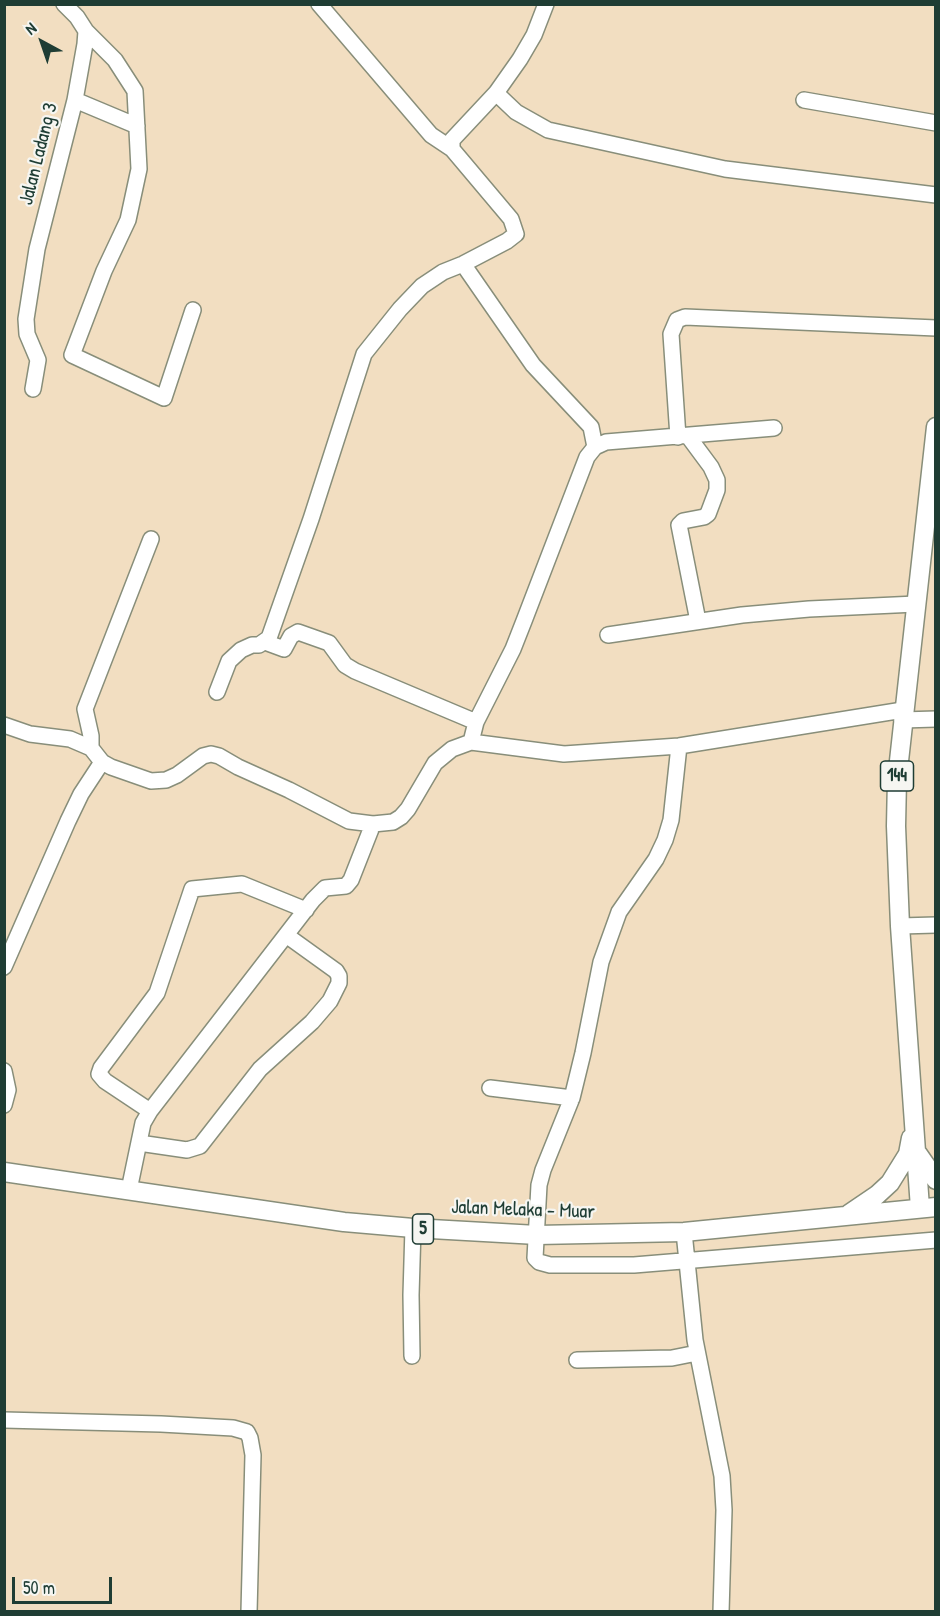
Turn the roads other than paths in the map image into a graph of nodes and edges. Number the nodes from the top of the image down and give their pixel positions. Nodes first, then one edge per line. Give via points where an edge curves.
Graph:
1 (64, 4) edge
2 (319, 4) edge
3 (546, 4) edge
4 (86, 31) junction
5 (496, 93) junction
6 (75, 100) junction
7 (804, 100) dead end
8 (936, 123) edge
9 (137, 126) junction
10 (452, 149) junction
11 (936, 195) edge
12 (463, 264) junction
13 (193, 310) dead end
14 (936, 328) edge
15 (33, 389) dead end
16 (936, 427) edge
17 (774, 428) dead end
18 (683, 437) junction
19 (595, 447) junction
20 (151, 539) dead end
21 (929, 548) edge
22 (916, 604) junction
23 (698, 621) junction
24 (608, 635) dead end
25 (265, 642) junction
26 (217, 692) dead end
27 (903, 715) junction
28 (936, 719) edge
29 (476, 722) junction
30 (4, 725) edge
31 (471, 742) junction
32 (678, 746) junction
33 (91, 748) junction
34 (102, 762) junction
35 (373, 824) junction
36 (306, 910) junction
37 (936, 925) edge
38 (900, 926) junction
39 (286, 935) junction
40 (4, 967) edge
41 (4, 1071) edge
42 (490, 1088) dead end
43 (572, 1098) junction
44 (4, 1105) edge
45 (150, 1111) junction
46 (914, 1126) junction
47 (139, 1143) junction
48 (915, 1147) junction
49 (4, 1172) edge
50 (936, 1180) edge
51 (129, 1190) junction
52 (928, 1207) edge
53 (845, 1217) junction
54 (413, 1228) junction
55 (684, 1232) junction
56 (537, 1235) junction
57 (936, 1240) edge
58 (687, 1261) junction
59 (697, 1353) junction
60 (412, 1356) dead end
61 (577, 1360) dead end
62 (4, 1420) edge
63 (249, 1611) edge
64 (721, 1611) edge

1 - 4 street
2 - 10 street via 431,135
3 - 5 street via 534,35
4 - 6 street, Jalan Ladang 3
4 - 9 street via 114,60 135,91
5 - 10 street via 456,133
5 - 11 street via 516,112 548,130 725,169
6 - 9 street
6 - 15 street, Jalan Ladang 3 via 37,249 26,319 27,334 38,360
7 - 8 street
9 - 13 street via 140,169 128,220 72,355 164,398
10 - 12 street via 511,219 517,232
12 - 19 street via 533,365 591,427
12 - 25 street via 422,286 364,354 279,612
14 - 18 street via 685,317 676,320 671,334
16 - 21 main road, 144
17 - 18 street
18 - 19 street via 606,442
18 - 23 street via 711,467 717,480 708,514 679,525
19 - 29 street via 587,457 513,649
20 - 33 street via 85,709
21 - 22 main road, 144
22 - 23 street via 798,610
22 - 27 main road, 144
23 - 24 street
25 - 26 street via 241,650 229,661
25 - 29 street via 284,649 298,632 329,643 345,665 355,671
27 - 28 street
27 - 32 street
27 - 38 main road, 144 via 897,779
29 - 31 street
30 - 33 street via 30,734 70,739
31 - 32 street via 564,754
31 - 35 street via 452,749 435,763 401,817
32 - 43 street via 665,840 619,912 610,934
33 - 34 street
34 - 35 street via 136,777 166,780 211,754 349,820
34 - 40 street via 68,821
35 - 36 street via 351,880 346,886 322,890
36 - 39 street
36 - 45 street via 242,884 192,889 157,993 99,1074
37 - 38 street
38 - 46 main road, 144
39 - 45 street
39 - 47 street via 336,971 339,983 330,1001 260,1069 200,1146 187,1150
41 - 44 street via 8,1090
42 - 43 street
43 - 56 street via 539,1185
45 - 47 street
46 - 48 main road, 144
46 - 53 main road via 908,1154 890,1183
47 - 51 street
48 - 50 main road
48 - 52 main road, 144
49 - 51 main road, Jalan Melaka - Muar / 5
51 - 54 main road, Jalan Melaka - Muar / 5 via 344,1222
52 - 53 main road, Jalan Melaka - Muar / 5
53 - 55 main road, Jalan Melaka - Muar / 5
54 - 56 main road, Jalan Melaka - Muar / 5
54 - 60 street
55 - 56 main road, Jalan Melaka - Muar / 5
55 - 58 street
56 - 58 street via 535,1258 550,1264
57 - 58 street
58 - 59 street
59 - 61 street via 672,1358
59 - 64 street via 722,1476
62 - 63 street via 171,1424 247,1432 253,1455

